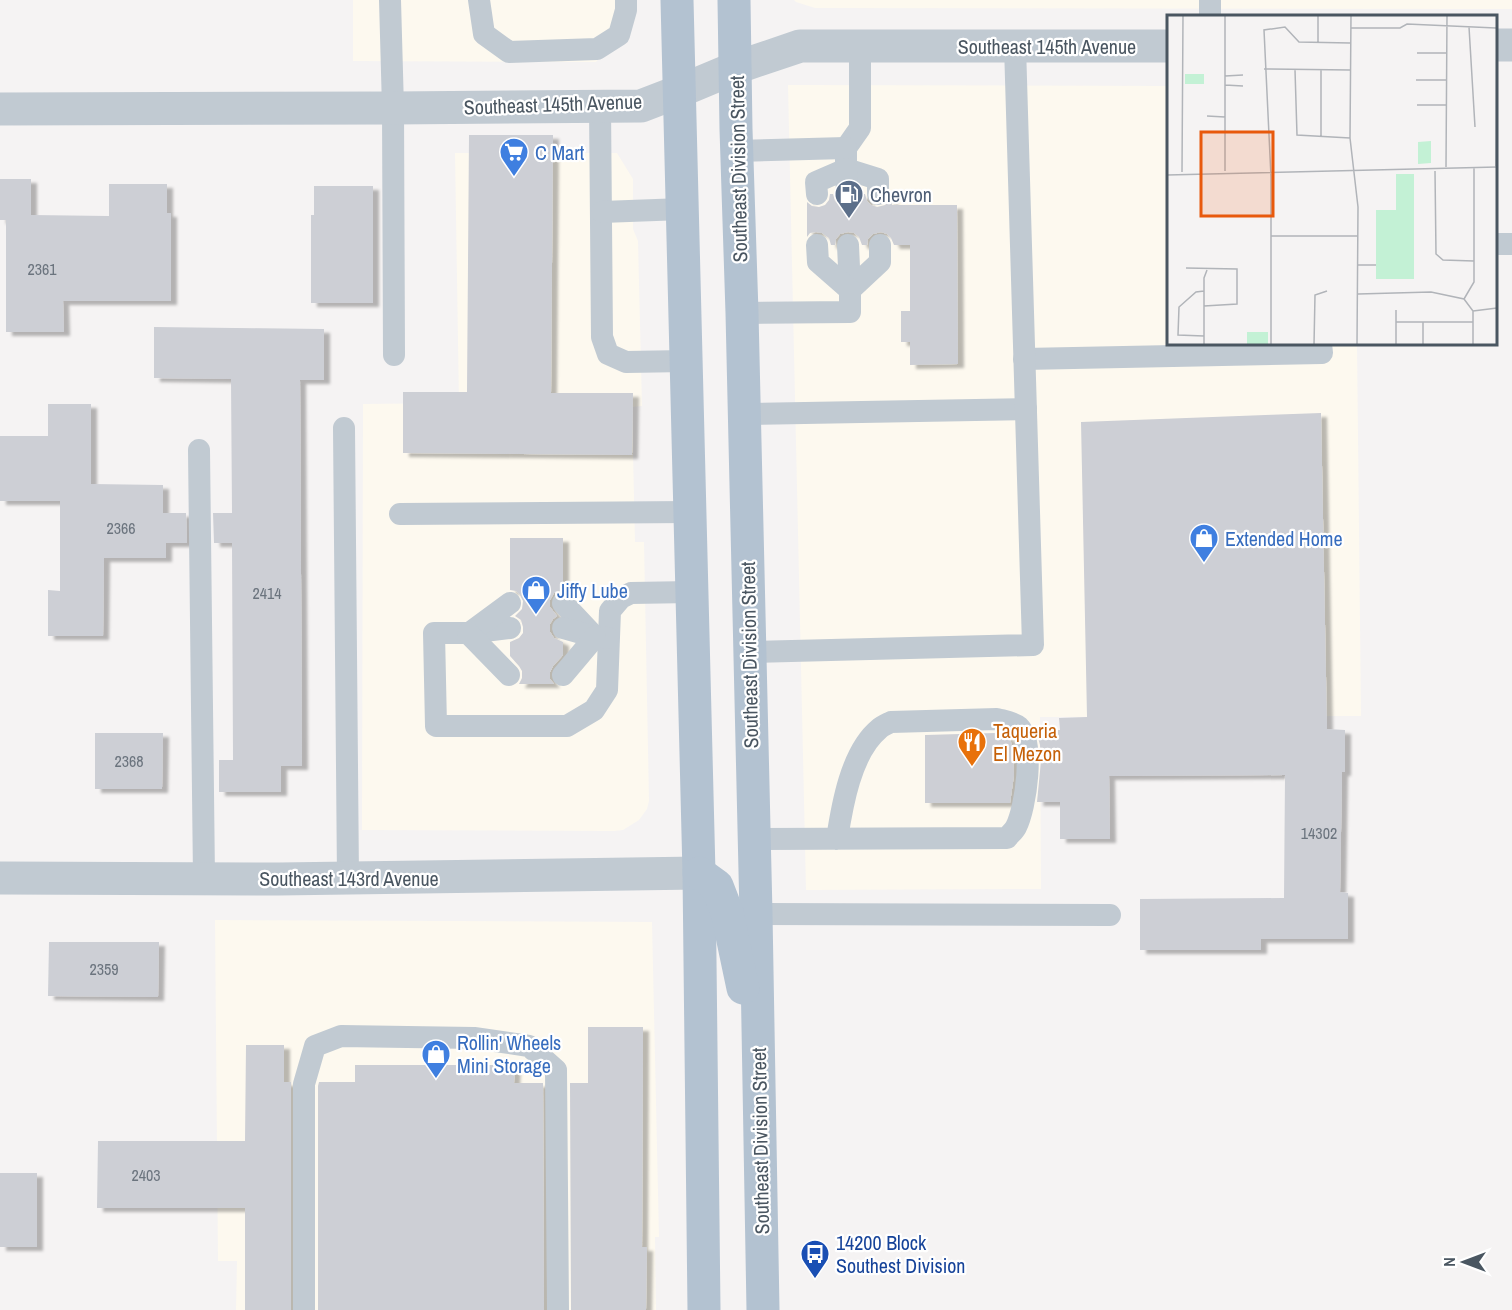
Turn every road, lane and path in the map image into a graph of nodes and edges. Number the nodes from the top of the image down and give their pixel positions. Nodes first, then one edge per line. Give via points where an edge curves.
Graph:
1 (390, 0) edge
2 (479, 0) edge
3 (626, 0) edge
4 (677, 0) edge
5 (734, 0) edge
6 (860, 46) junction
7 (1015, 46) junction
8 (1167, 46) edge
9 (735, 68) junction
10 (680, 91) junction
11 (600, 106) junction
12 (393, 108) junction
13 (0, 109) edge
14 (737, 151) junction
15 (846, 159) junction
16 (817, 194) dead end
17 (847, 194) dead end
18 (878, 194) dead end
19 (683, 209) junction
20 (602, 212) junction
21 (817, 245) dead end
22 (848, 245) dead end
23 (880, 245) dead end
24 (850, 290) junction
25 (742, 313) junction
26 (1321, 345) edge
27 (394, 355) dead end
28 (1024, 359) junction
29 (686, 361) junction
30 (1026, 409) junction
31 (744, 414) junction
32 (344, 428) dead end
33 (199, 450) dead end
34 (690, 512) junction
35 (400, 514) dead end
36 (692, 592) junction
37 (510, 603) dead end
38 (562, 603) dead end
39 (510, 628) dead end
40 (562, 628) dead end
41 (468, 633) junction
42 (602, 638) junction
43 (510, 652) dead end
44 (749, 652) junction
45 (562, 664) dead end
46 (509, 675) dead end
47 (754, 839) junction
48 (837, 839) junction
49 (699, 873) junction
50 (0, 878) edge
51 (204, 878) junction
52 (348, 879) junction
53 (756, 914) junction
54 (1110, 915) dead end
55 (758, 1060) junction
56 (304, 1310) edge
57 (558, 1310) edge
58 (704, 1310) edge
59 (763, 1310) edge

1 - 12 lane
2 - 3 lane via 484,34 509,52 597,49 619,35
4 - 10 main road
5 - 9 main road, Southeast Division Street
6 - 7 street, Southeast 145th Avenue
6 - 9 street, Southeast 145th Avenue via 800,46
6 - 15 lane via 860,128
7 - 8 street, Southeast 145th Avenue
7 - 28 lane
9 - 10 street, Southeast 145th Avenue
9 - 14 main road, Southeast Division Street
10 - 11 street, Southeast 145th Avenue via 641,106
10 - 19 main road
11 - 12 street, Southeast 145th Avenue
11 - 20 lane
12 - 13 street, Southeast 145th Avenue
12 - 27 lane
14 - 15 lane
14 - 25 main road, Southeast Division Street
15 - 16 lane via 816,182
15 - 17 lane
15 - 18 lane via 878,179
19 - 20 lane
19 - 29 main road
20 - 29 lane via 602,337 608,354 626,362
21 - 24 lane via 818,262
22 - 24 lane
23 - 24 lane via 880,262
24 - 25 lane via 850,312
25 - 31 main road, Southeast Division Street
26 - 28 lane via 1322,353
28 - 30 lane
29 - 34 main road
30 - 31 lane
30 - 44 lane via 1033,645
31 - 44 main road, Southeast Division Street
32 - 52 lane
33 - 51 lane
34 - 35 lane
34 - 36 main road
36 - 42 lane via 631,593 621,598 610,611
36 - 49 main road
37 - 41 lane
38 - 42 lane
39 - 41 lane
40 - 42 lane
41 - 42 lane via 434,633 435,726 567,726 594,710 607,690
41 - 43 lane
41 - 46 lane
42 - 45 lane
44 - 47 main road, Southeast Division Street
47 - 48 lane
47 - 53 main road, Southeast Division Street
48 - 48 lane via 1007,838 1024,806 1026,738 1018,727 997,719 891,722 879,728 854,767
49 - 52 street, Southeast 143rd Avenue
49 - 55 main road via 717,886 727,912
49 - 58 main road
50 - 51 street, Southeast 143rd Avenue
51 - 52 street, Southeast 143rd Avenue
53 - 54 lane
53 - 55 main road, Southeast Division Street
55 - 59 main road, Southeast Division Street
56 - 57 lane via 304,1084 315,1046 341,1036 474,1038 530,1046 556,1070

